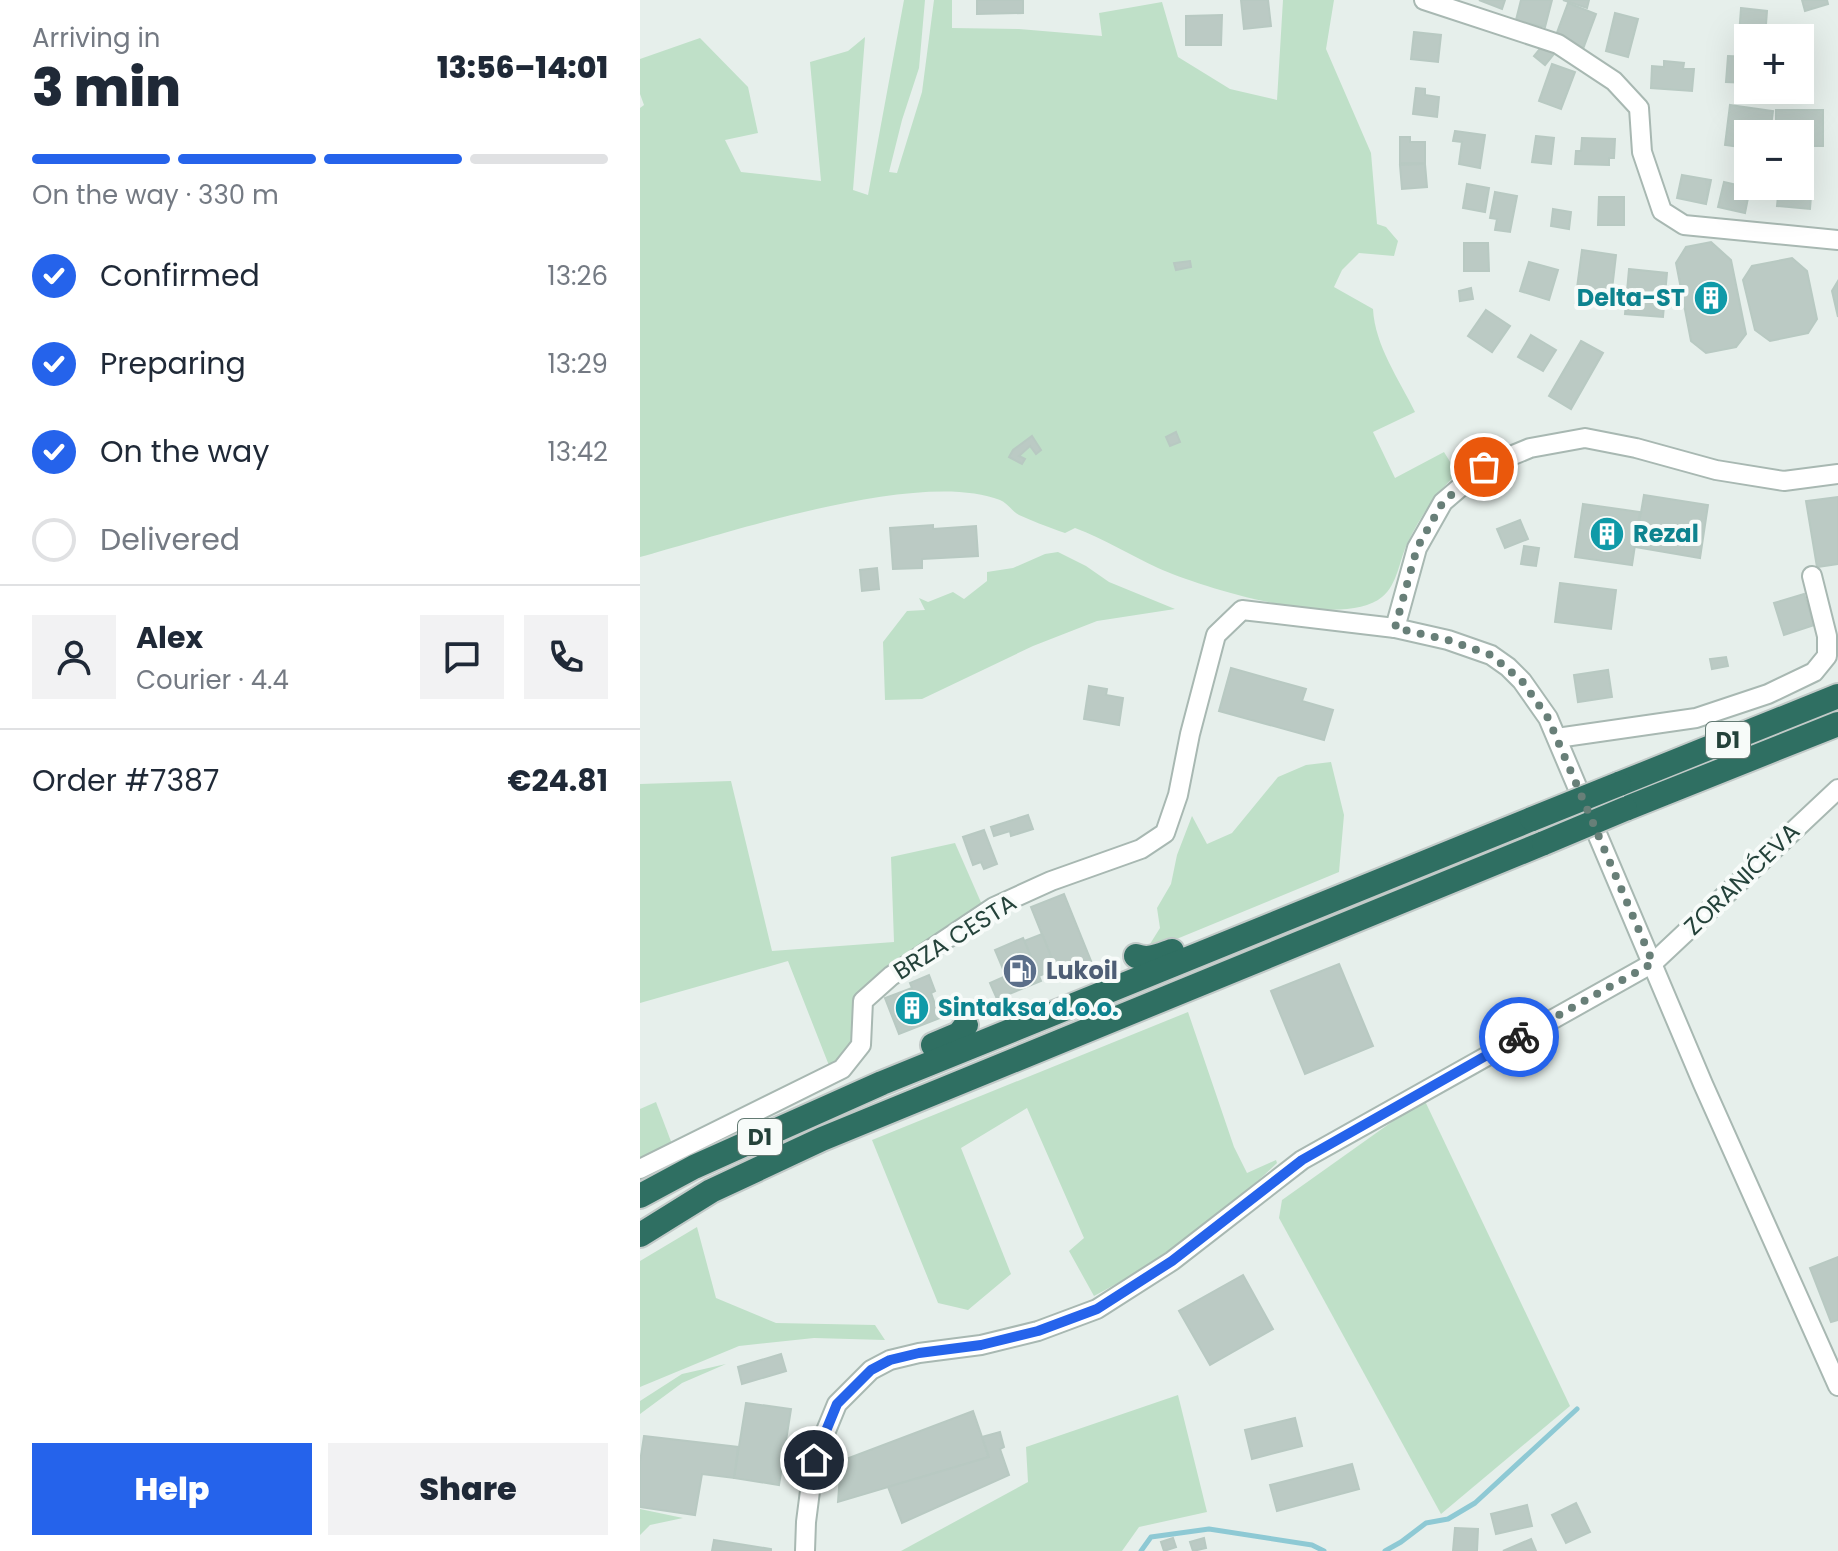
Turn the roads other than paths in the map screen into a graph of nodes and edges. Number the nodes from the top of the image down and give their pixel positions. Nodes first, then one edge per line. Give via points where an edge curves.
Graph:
1 (1424, 0) edge
2 (1838, 240) edge
3 (1838, 474) edge
4 (1812, 576) dead end
5 (1395, 628) junction
6 (1838, 696) edge
7 (1838, 724) edge
8 (1557, 738) junction
9 (1838, 789) edge
10 (1209, 949) junction
11 (1136, 956) dead end
12 (1653, 963) junction
13 (966, 1025) dead end
14 (882, 1083) junction
15 (640, 1169) edge
16 (640, 1196) edge
17 (640, 1235) edge
18 (1838, 1386) edge
19 (805, 1551) edge

1 - 2 street via 1558,44 1614,81 1639,108 1642,152 1662,211 1684,225
3 - 5 street via 1784,481 1585,438 1530,448 1484,467 1443,502 1417,548
4 - 8 street via 1827,636 1827,656 1814,672 1696,718
5 - 8 street via 1491,655 1522,681
5 - 15 street, BRZA CESTA via 1242,610 1216,635 1165,833 1141,849 994,907 863,1001 861,1045 842,1069
6 - 10 highway, D1, bridge
7 - 17 highway, D1, bridge via 822,1139 711,1191
8 - 12 street
9 - 12 street, ZORANIĆEVA
10 - 11 highway via 1187,945 1155,957
10 - 14 highway, D1
12 - 18 street
12 - 19 street, ZORANIĆEVA via 1302,1160 1172,1261 1097,1309 1038,1331 919,1353 871,1370 837,1404 814,1460
13 - 14 highway via 959,1034 899,1059
14 - 16 highway, D1

